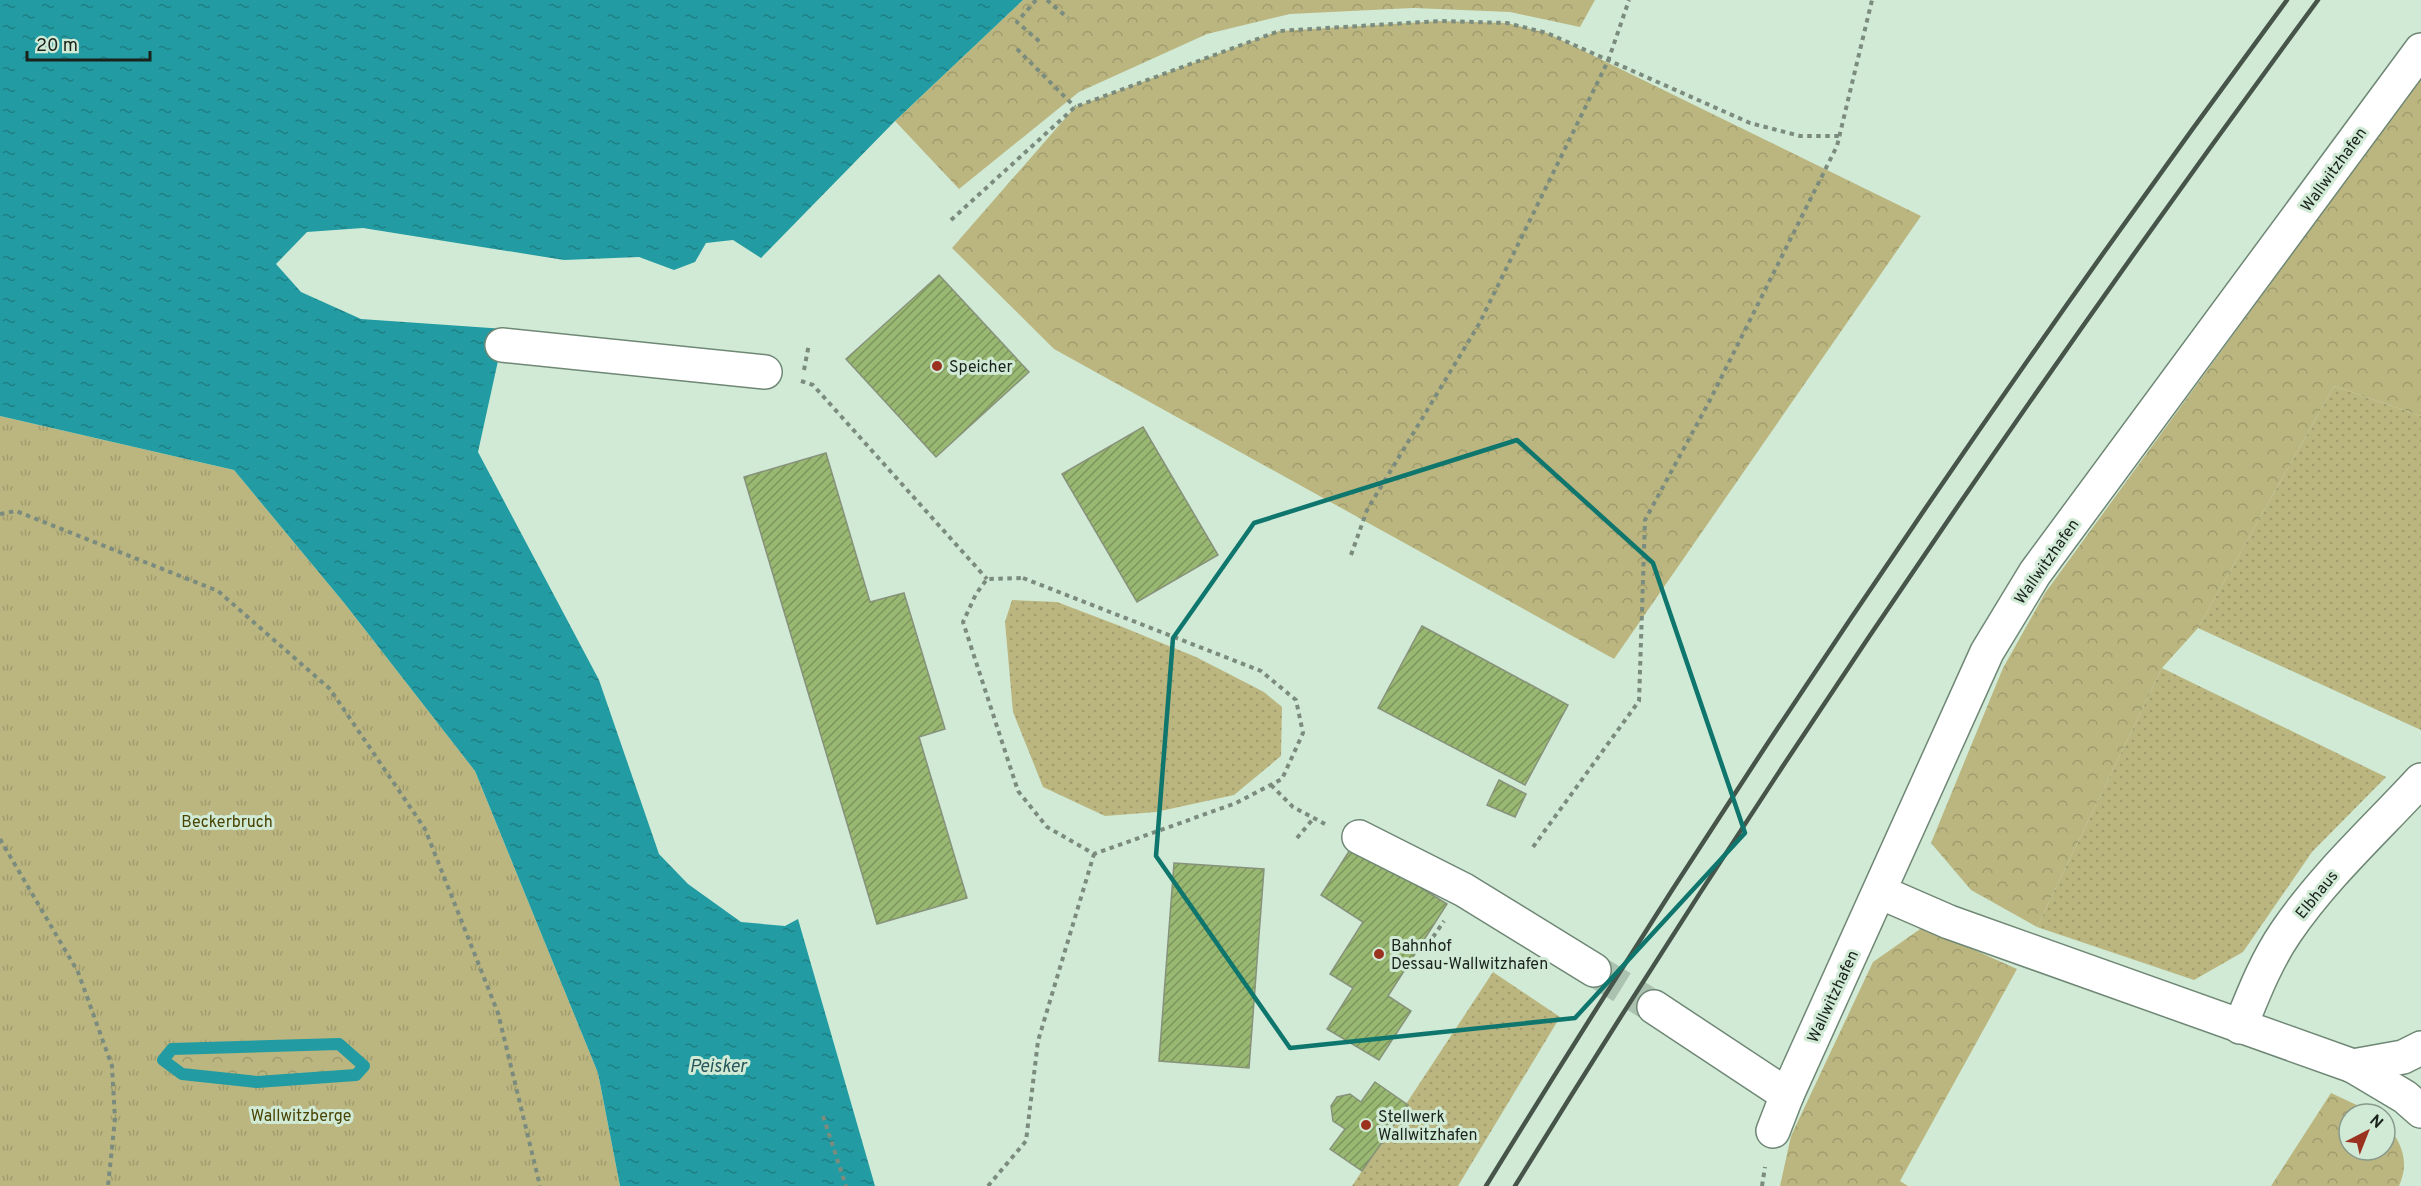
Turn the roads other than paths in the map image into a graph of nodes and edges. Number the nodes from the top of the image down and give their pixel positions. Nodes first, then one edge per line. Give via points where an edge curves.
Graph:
1 (2421, 50) edge
2 (502, 345) dead end
3 (765, 372) dead end
4 (2421, 780) edge
5 (1359, 837) dead end
6 (1880, 892) junction
7 (1594, 970) tunnel mouth
8 (1654, 1007) tunnel mouth
9 (2240, 1027) junction
10 (2421, 1048) edge
11 (2353, 1066) junction
12 (1787, 1095) junction
13 (2421, 1111) edge
14 (1773, 1131) dead end

1 - 6 main road, Wallwitzhafen via 2035,573 1987,652
2 - 3 main road
4 - 9 main road, Elbhaus via 2355,846 2285,933 2257,984
5 - 7 main road via 1464,890
6 - 9 main road via 1949,922
6 - 12 main road, Wallwitzhafen
8 - 12 main road
9 - 11 main road
10 - 11 main road via 2403,1057
11 - 13 main road
12 - 14 main road, Wallwitzhafen

